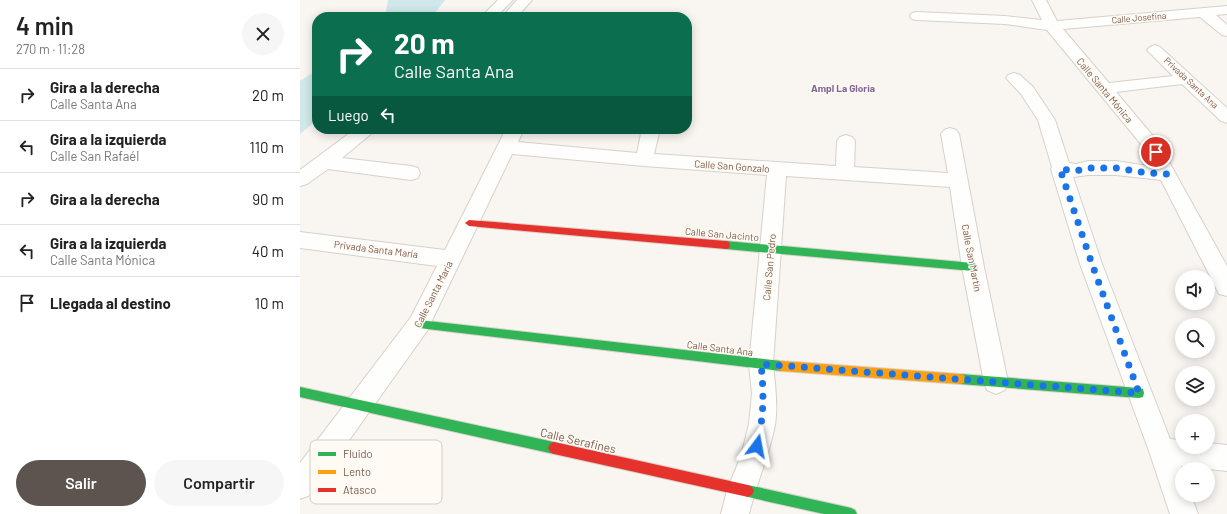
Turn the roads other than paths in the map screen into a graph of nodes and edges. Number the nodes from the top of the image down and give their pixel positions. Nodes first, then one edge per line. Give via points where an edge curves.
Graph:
1 (525, 0) edge
2 (1039, 0) edge
3 (502, 1) edge
4 (1206, 6) edge
5 (1225, 10) edge
6 (492, 12) edge
7 (514, 12) edge
8 (917, 16) dead end
9 (1052, 26) junction
10 (1227, 32) edge
11 (1155, 50) dead end
12 (1014, 78) dead end
13 (1186, 79) junction
14 (1104, 89) junction
15 (1227, 117) edge
16 (360, 134) edge
17 (650, 134) edge
18 (950, 134) dead end
19 (511, 138) edge
20 (846, 141) dead end
21 (644, 160) junction
22 (325, 162) junction
23 (1060, 169) junction
24 (777, 170) junction
25 (412, 173) dead end
26 (845, 174) junction
27 (1167, 174) junction
28 (300, 179) edge
29 (958, 181) junction
30 (469, 223) junction
31 (300, 240) edge
32 (771, 249) junction
33 (451, 259) junction
34 (973, 267) junction
35 (1227, 287) edge
36 (419, 324) junction
37 (761, 364) junction
38 (996, 382) junction
39 (300, 392) edge
40 (1139, 393) junction
41 (359, 404) junction
42 (333, 440) edge
43 (1162, 451) junction
44 (1227, 458) edge
45 (310, 471) edge
46 (300, 485) edge
47 (741, 490) junction
48 (735, 514) edge
49 (851, 514) edge
50 (1184, 514) edge

1 - 7 street
2 - 9 street, Calle Santa Mónica
3 - 6 street
4 - 5 street, Calle Josefina
4 - 9 street, Calle Josefina
4 - 10 street
8 - 9 street, Calle Josefina via 998,19
9 - 14 street, Calle Santa Mónica
11 - 13 street, Privada Santa Ana
12 - 23 street via 1027,91 1046,120
13 - 14 street
13 - 15 street, Privada Santa Ana
14 - 27 street, Calle Santa Mónica via 1152,146
16 - 22 street
17 - 21 street
18 - 29 street, Calle San Martín
19 - 21 street, Calle San Gonzalo
19 - 30 street, Calle Santa María
20 - 26 street
21 - 24 street, Calle San Gonzalo
22 - 25 street
22 - 28 street
23 - 27 street via 1076,171 1088,168 1116,168
23 - 40 street
24 - 26 street, Calle San Gonzalo
24 - 32 street, Calle San Pedro
26 - 29 street, Calle San Gonzalo
27 - 35 street, Calle Santa Mónica
29 - 34 street, Calle San Martín
30 - 32 street, Calle San Jacinto
30 - 33 street, Calle Santa María
31 - 33 street, Privada Santa María
32 - 34 street, Calle San Jacinto
32 - 37 street, Calle San Pedro
33 - 36 street, Calle Santa María
34 - 38 street, Calle San Martín
36 - 37 street, Calle Santa Ana
36 - 41 street, Calle Santa María
37 - 38 street, Calle Santa Ana
37 - 47 street, Calle San Pedro via 764,393 762,424 754,456
38 - 40 street, Calle Santa Ana
39 - 41 street, Calle Serafines
40 - 43 street
41 - 42 street, Calle Santa María
41 - 47 street, Calle Serafines
43 - 44 street
43 - 50 street
45 - 46 street, Calle Santa María
47 - 48 street, Calle San Pedro
47 - 49 street, Calle Serafines

